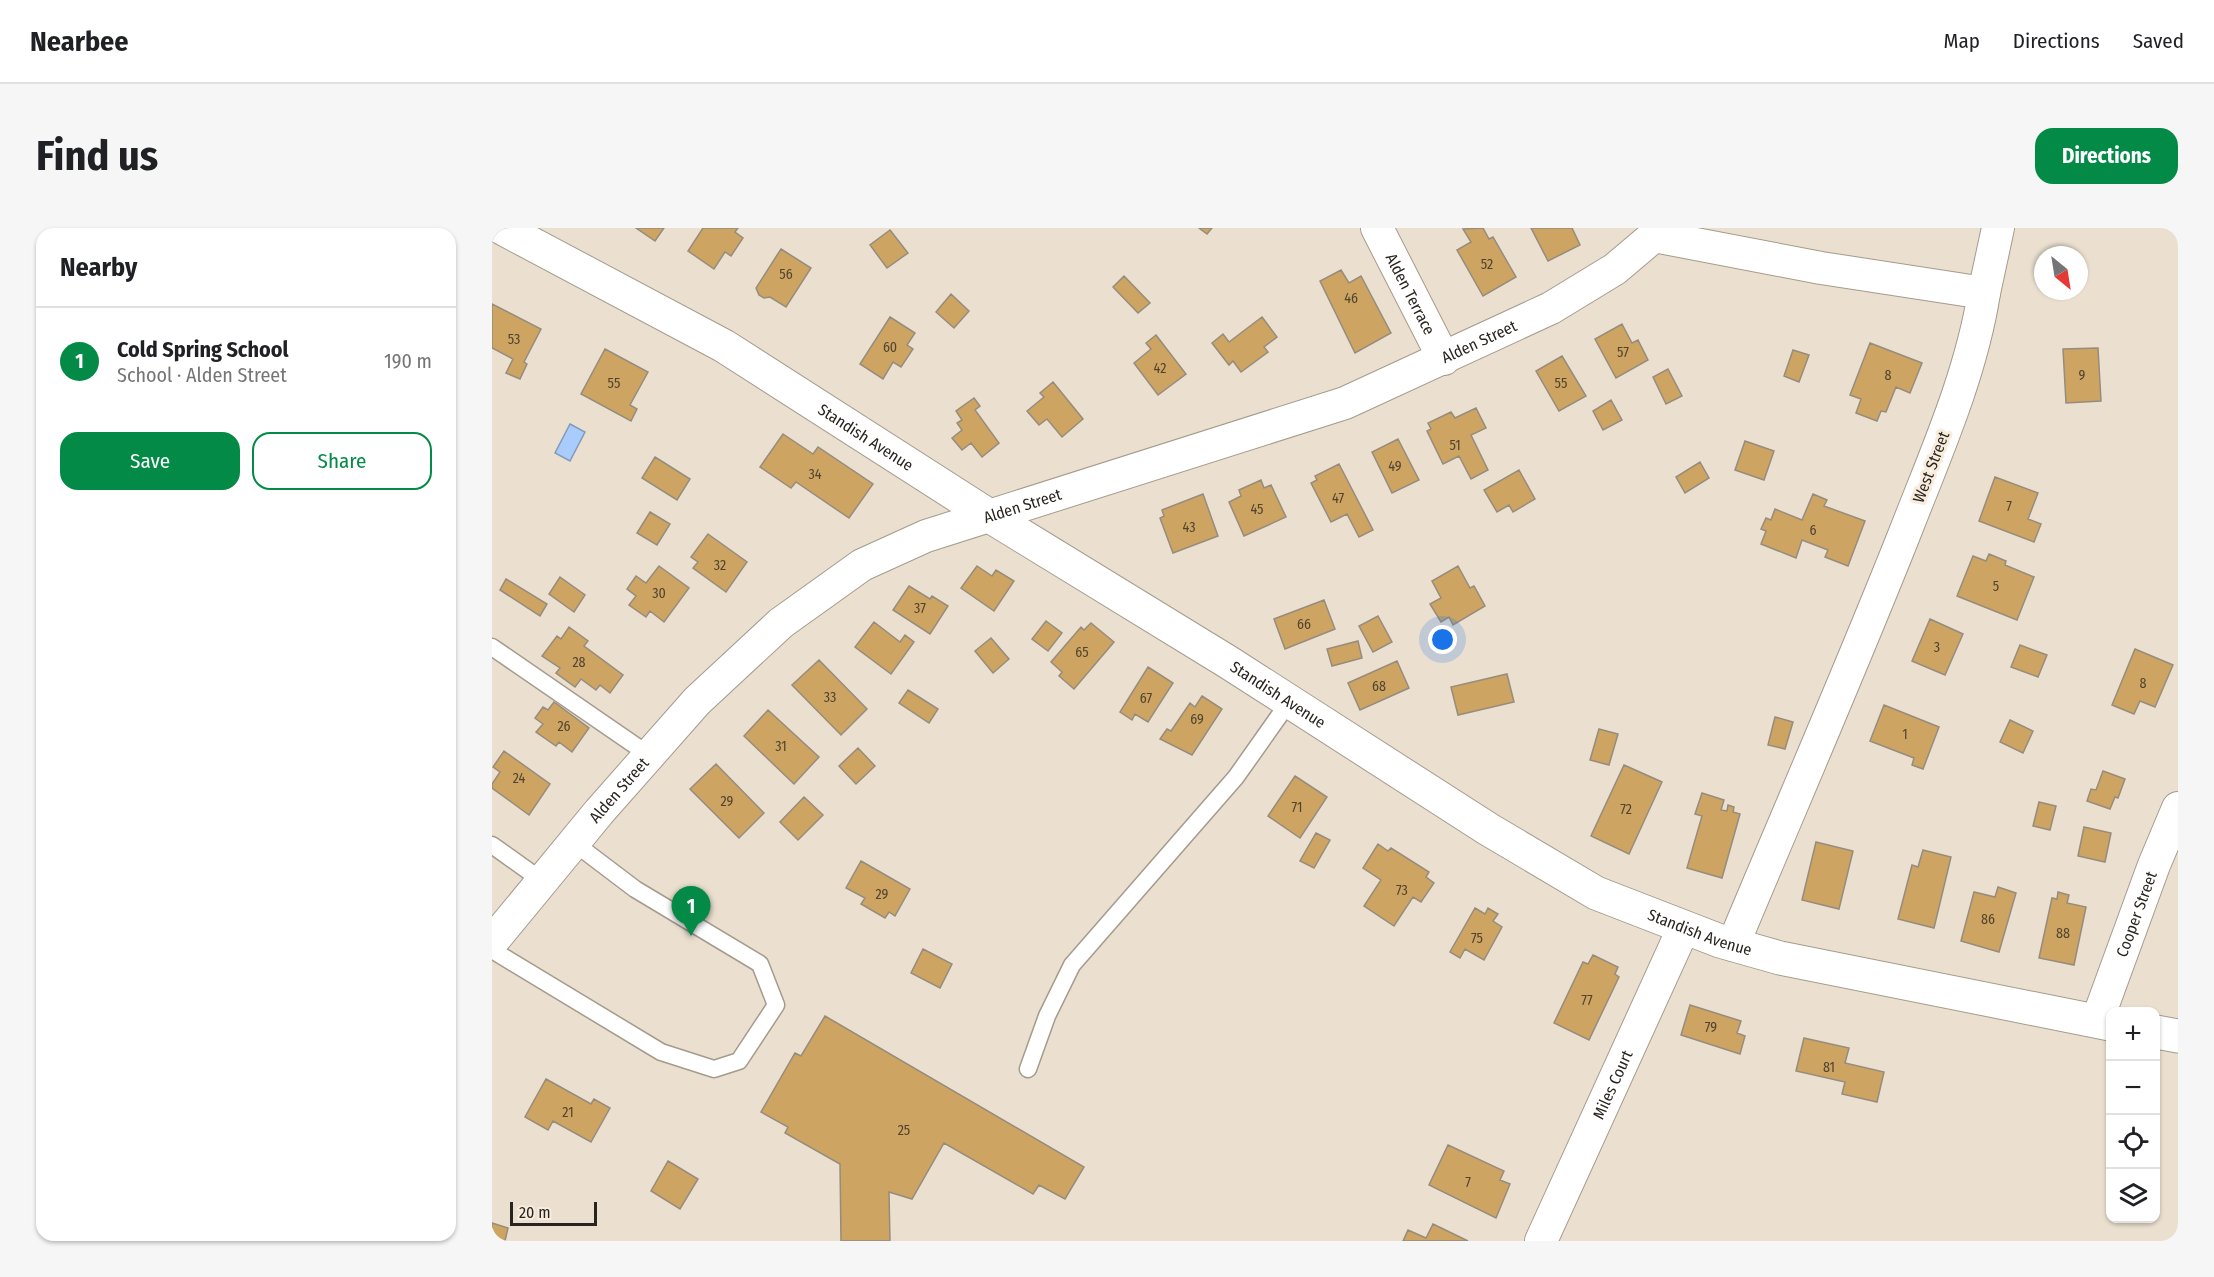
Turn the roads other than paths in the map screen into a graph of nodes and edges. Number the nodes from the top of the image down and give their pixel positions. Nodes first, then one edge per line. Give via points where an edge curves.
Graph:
1 (502, 228) edge
2 (1377, 228) edge
3 (1998, 228) edge
4 (1657, 232) edge
5 (1984, 293) junction
6 (1444, 359) junction
7 (989, 516) junction
8 (492, 646) edge
9 (1289, 702) junction
10 (649, 755) junction
11 (2178, 808) edge
12 (573, 842) junction
13 (492, 845) edge
14 (541, 880) junction
15 (1684, 927) junction
16 (492, 942) edge
17 (1733, 945) junction
18 (492, 950) edge
19 (2104, 1023) edge
20 (2160, 1033) edge
21 (2178, 1036) edge
22 (1028, 1069) dead end
23 (1541, 1241) edge

1 - 7 street, Standish Avenue via 724,346
2 - 6 street, Alden Terrace
3 - 5 street, West Street
4 - 5 street via 1821,268
4 - 6 street, Alden Street via 1615,269 1551,308
5 - 17 street, West Street via 1977,337 1942,438
6 - 7 street, Alden Street via 1345,403
7 - 9 street, Standish Avenue
7 - 10 street, Alden Street via 926,536 862,565 781,623 697,701
8 - 10 lane
9 - 15 street, Standish Avenue via 1596,893
9 - 22 lane via 1236,777 1072,965 1047,1016
10 - 12 street, Alden Street
11 - 19 street, Cooper Street via 2154,865
12 - 14 street, Alden Street
12 - 18 lane via 635,889 760,964 776,1005 739,1061 714,1069 661,1052
13 - 14 lane
14 - 16 street, Alden Street
15 - 17 street, Standish Avenue
15 - 23 street, Miles Court
17 - 19 street, Standish Avenue via 1780,958
20 - 21 street

